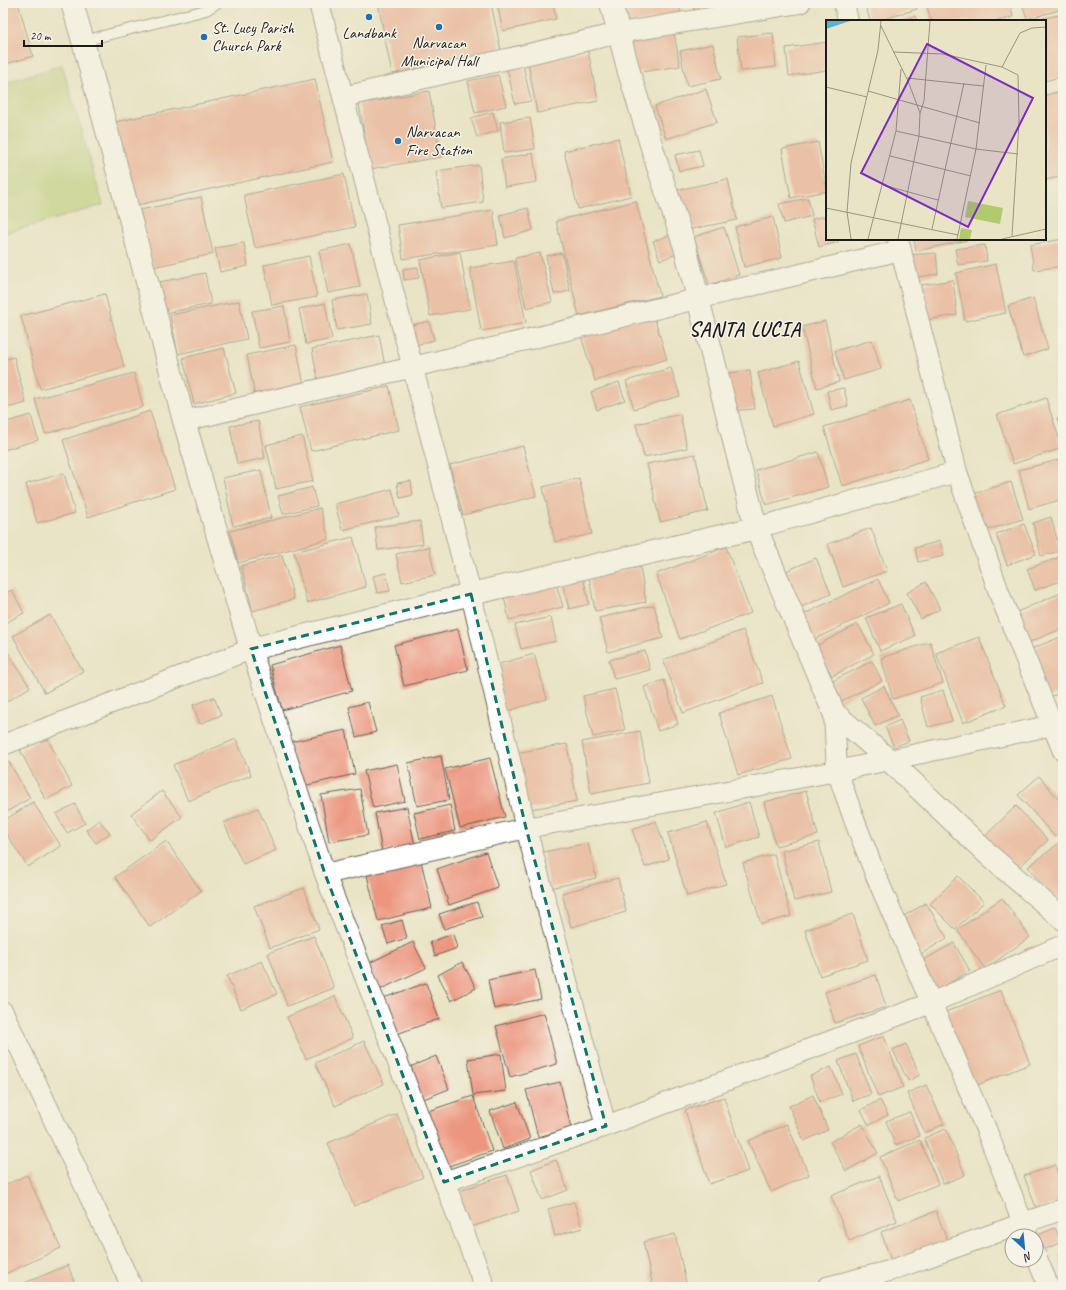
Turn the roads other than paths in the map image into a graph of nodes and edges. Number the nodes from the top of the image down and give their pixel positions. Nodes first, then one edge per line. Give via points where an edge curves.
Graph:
1 (72, 3) edge
2 (218, 3) edge
3 (319, 3) edge
4 (611, 3) edge
5 (800, 3) edge
6 (844, 3) edge
7 (848, 20) edge
8 (619, 33) junction
9 (83, 41) junction
10 (343, 97) junction
11 (900, 245) edge
12 (698, 298) junction
13 (413, 367) junction
14 (184, 421) junction
15 (957, 472) junction
16 (756, 528) junction
17 (471, 594) junction
18 (251, 648) junction
19 (834, 713) junction
20 (1057, 724) edge
21 (3, 745) edge
22 (1063, 751) edge
23 (889, 760) junction
24 (837, 771) junction
25 (526, 828) junction
26 (324, 874) junction
27 (1063, 919) edge
28 (1063, 945) edge
29 (932, 1003) junction
30 (3, 1012) edge
31 (606, 1126) junction
32 (444, 1182) junction
33 (1063, 1210) edge
34 (1024, 1228) edge
35 (1029, 1228) edge
36 (1004, 1236) edge
37 (1041, 1268) edge
38 (132, 1287) edge
39 (485, 1287) edge
40 (827, 1287) edge
41 (1049, 1287) edge

1 - 9 street
2 - 9 lane via 206,10
3 - 10 street
4 - 8 street
5 - 8 street
6 - 7 street
8 - 10 street
8 - 12 street via 657,164 685,247
9 - 14 street
10 - 13 street
11 - 12 street
11 - 15 street
12 - 13 street
12 - 16 street
13 - 14 street
13 - 17 street
14 - 18 street
15 - 16 street
15 - 20 street via 1001,598
16 - 17 street
16 - 19 street
17 - 18 street
17 - 25 street
18 - 21 street
18 - 26 street
19 - 23 street
19 - 24 street
20 - 22 street
20 - 23 street
23 - 24 street
23 - 27 street via 991,857
24 - 25 street
24 - 29 street via 876,876
25 - 26 street
25 - 31 street
26 - 32 street
28 - 29 street
29 - 31 street
29 - 34 street via 986,1129
30 - 38 street
31 - 32 street
32 - 39 street
33 - 35 street
36 - 40 street
37 - 41 street

